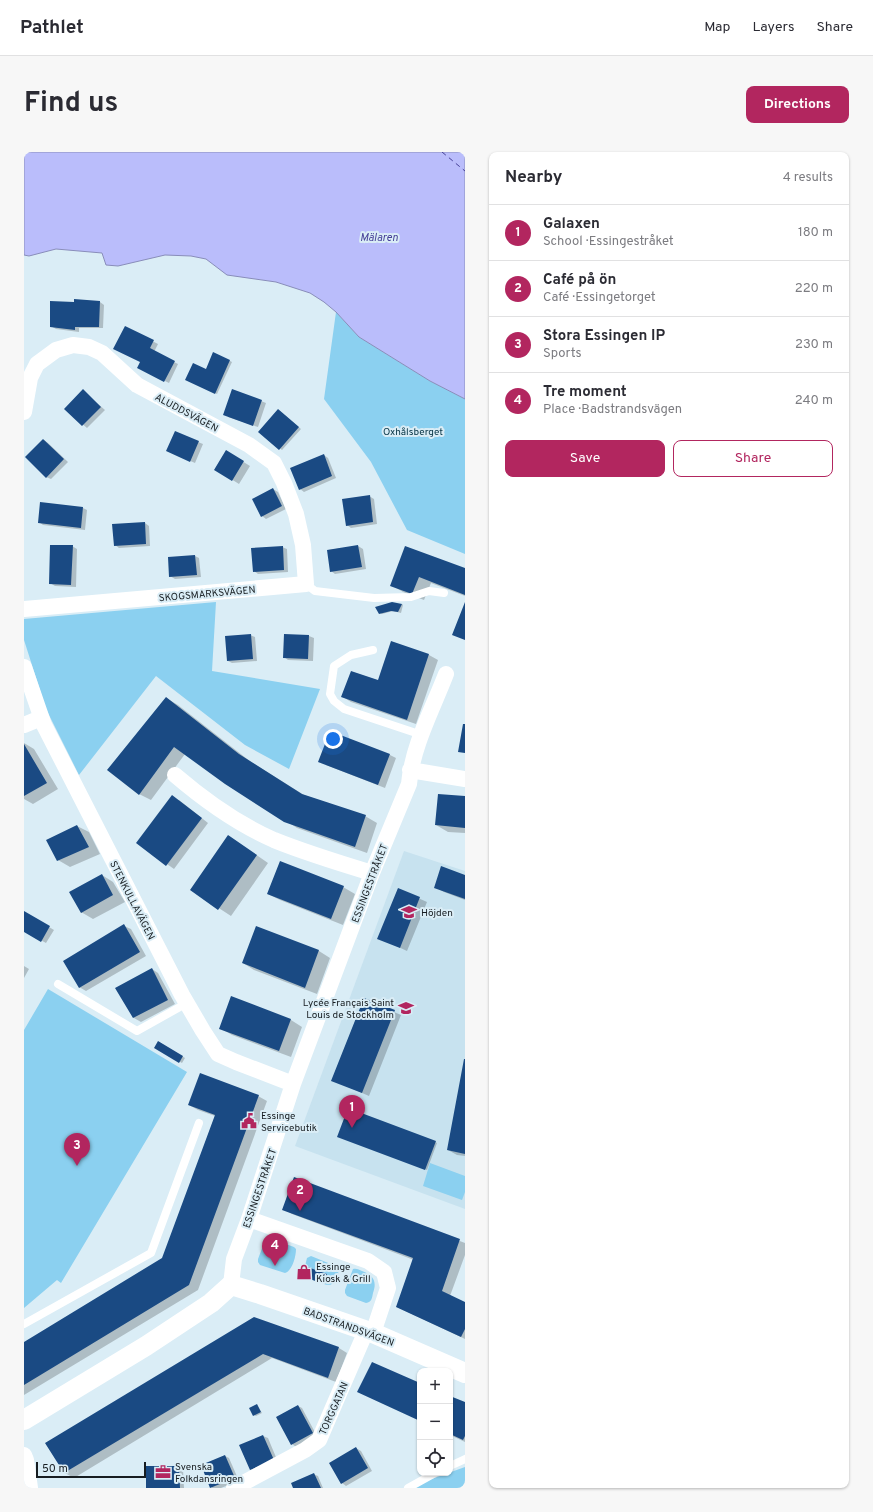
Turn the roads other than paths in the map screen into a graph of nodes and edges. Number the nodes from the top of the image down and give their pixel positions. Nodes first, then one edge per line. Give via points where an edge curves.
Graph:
1 (24, 412) edge
2 (306, 584) junction
3 (444, 593) dead end
4 (24, 609) edge
5 (373, 650) dead end
6 (24, 667) edge
7 (446, 674) dead end
8 (41, 718) junction
9 (24, 725) edge
10 (422, 735) junction
11 (410, 770) junction
12 (175, 775) dead end
13 (465, 779) edge
14 (372, 873) junction
15 (58, 984) dead end
16 (187, 1003) junction
17 (293, 1084) junction
18 (199, 1123) dead end
19 (249, 1219) junction
20 (231, 1285) junction
21 (24, 1324) edge
22 (369, 1332) junction
23 (465, 1373) edge
24 (24, 1420) edge
25 (24, 1455) edge
26 (465, 1460) edge
27 (453, 1465) edge
28 (430, 1476) edge
29 (30, 1488) edge
30 (234, 1488) edge
31 (408, 1488) edge

1 - 2 street, ALUDDSVÄGEN via 30,378 36,364 56,350 73,345 89,347 102,354 138,385 249,446 274,463 296,514 303,545
2 - 3 lane, SKOGSMARKSVÄGEN via 315,591 374,598 411,597 429,591
2 - 4 street, SKOGSMARKSVÄGEN
5 - 10 lane via 351,655 334,666 330,694 334,701 344,709
6 - 8 street, STENKULLAVÄGEN
7 - 10 street, ESSINGESTRÅKET
8 - 9 street
8 - 16 street, STENKULLAVÄGEN
10 - 11 street, ESSINGESTRÅKET
11 - 13 street
11 - 14 street, ESSINGESTRÅKET via 409,784
12 - 14 street via 199,796 273,839
14 - 17 street, ESSINGESTRÅKET
15 - 16 lane via 137,1031
16 - 17 street, STENKULLAVÄGEN via 218,1054
17 - 19 street, ESSINGESTRÅKET
18 - 21 lane via 150,1253
19 - 20 street, ESSINGESTRÅKET via 234,1259
19 - 22 street, TORGGATAN via 368,1261 384,1272 388,1288
20 - 22 street, BADSTRANDSVÄGEN
20 - 24 street via 211,1303 146,1346
22 - 23 street, BADSTRANDSVÄGEN
22 - 30 street, TORGGATAN via 319,1440
25 - 29 street
26 - 27 lane
28 - 31 lane

